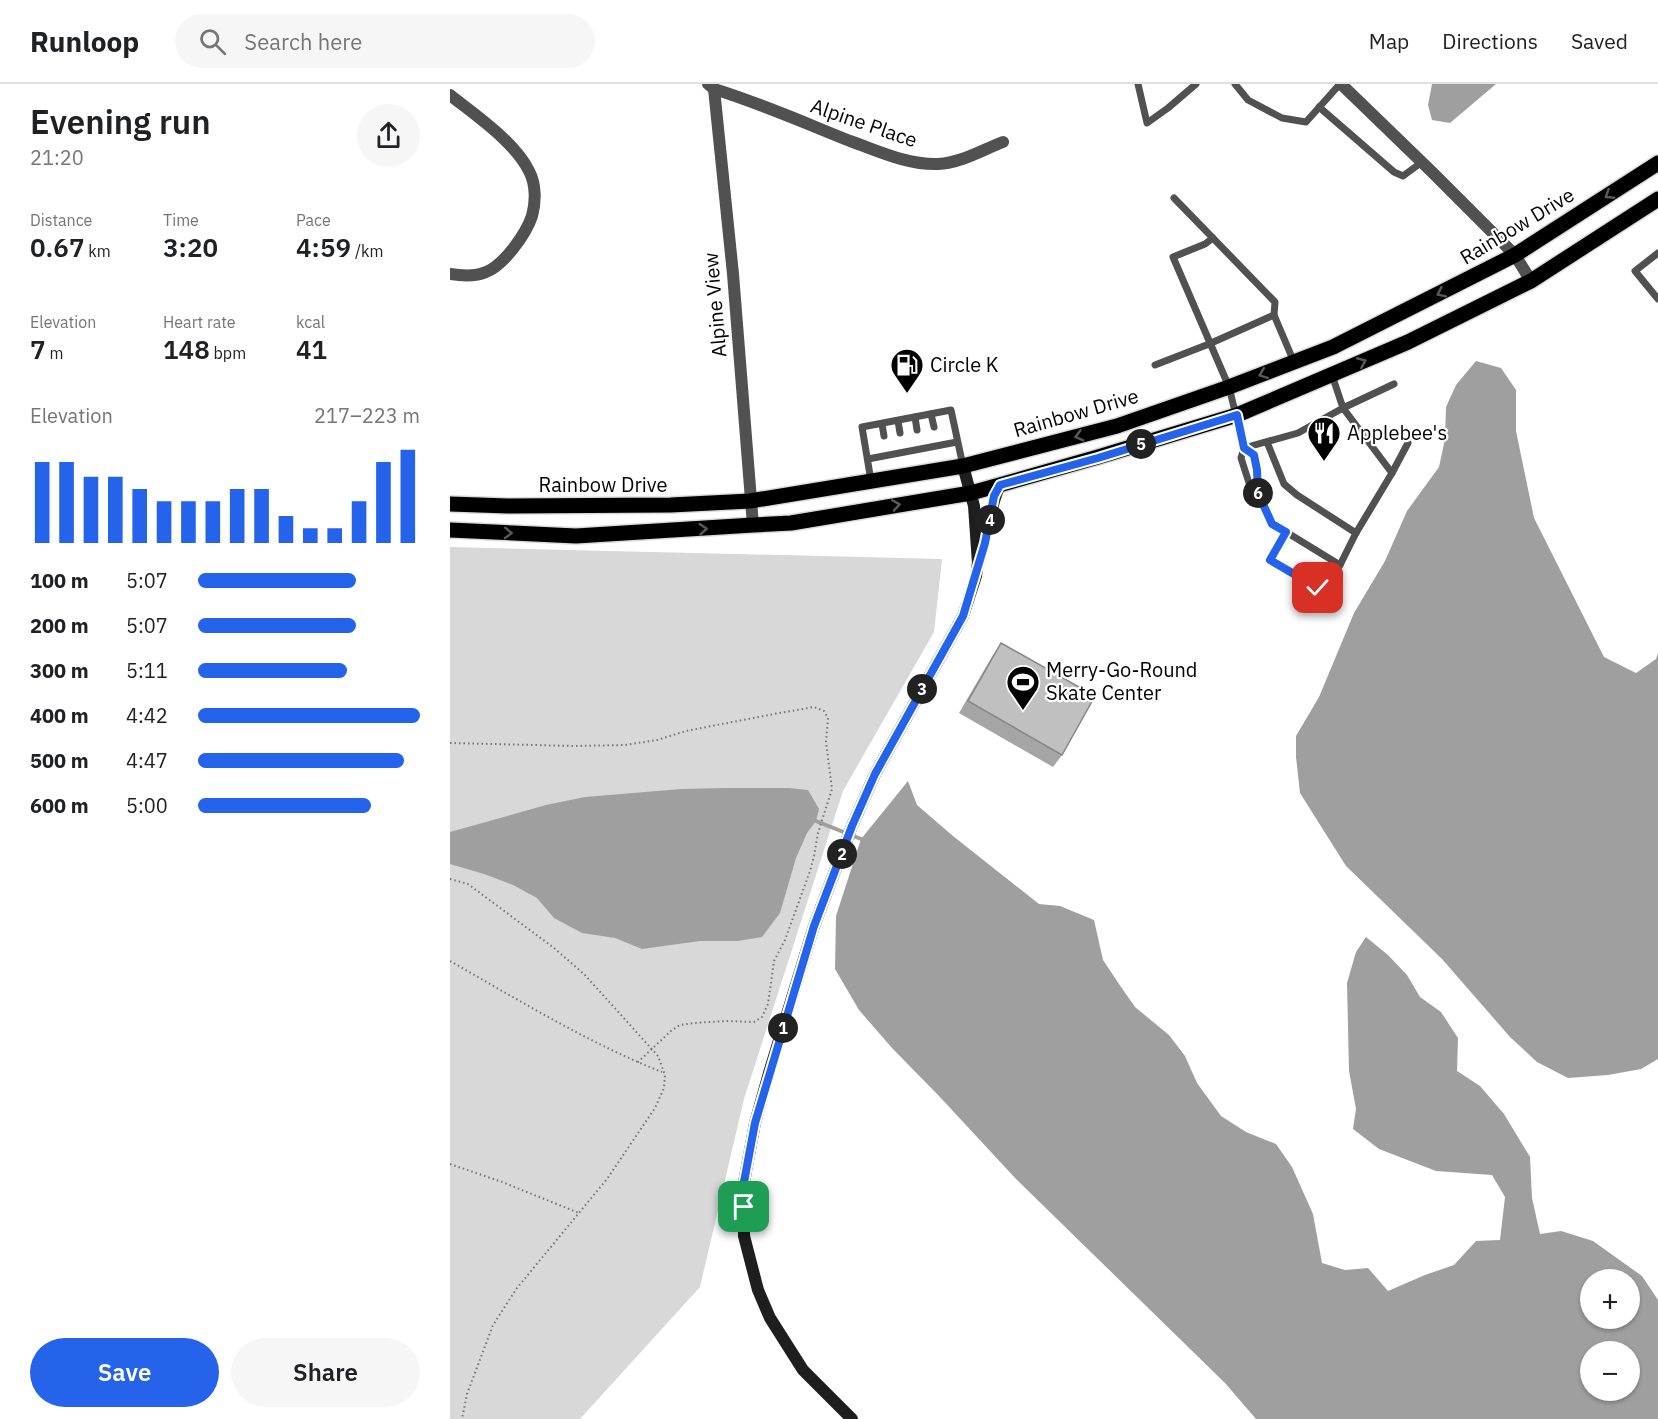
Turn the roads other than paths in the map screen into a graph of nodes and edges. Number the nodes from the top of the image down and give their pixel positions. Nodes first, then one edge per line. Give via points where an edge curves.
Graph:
1 (1138, 84) edge
2 (1196, 84) edge
3 (1235, 84) edge
4 (1341, 84) edge
5 (715, 86) edge
6 (450, 95) edge
7 (1319, 107) junction
8 (1002, 142) dead end
9 (1422, 162) junction
10 (1656, 168) edge
11 (1174, 198) dead end
12 (1658, 199) edge
13 (1213, 238) junction
14 (1658, 253) edge
15 (1515, 255) junction
16 (450, 274) edge
17 (1531, 281) junction
18 (1658, 299) edge
19 (1274, 315) junction
20 (1209, 344) junction
21 (1294, 362) junction
22 (1155, 364) dead end
23 (1332, 375) junction
24 (1394, 384) dead end
25 (1229, 387) junction
26 (1343, 408) junction
27 (931, 414) junction
28 (1237, 415) junction
29 (915, 417) junction
30 (898, 421) junction
31 (882, 424) junction
32 (934, 427) dead end
33 (917, 430) dead end
34 (900, 433) dead end
35 (884, 436) dead end
36 (957, 442) junction
37 (1267, 442) junction
38 (1408, 442) dead end
39 (1244, 448) junction
40 (868, 459) junction
41 (963, 466) junction
42 (1392, 473) junction
43 (872, 482) junction
44 (1000, 485) junction
45 (971, 493) junction
46 (1258, 493) junction
47 (750, 501) junction
48 (450, 504) edge
49 (753, 525) junction
50 (450, 530) edge
51 (1286, 532) junction
52 (1356, 533) junction
53 (978, 562) junction
54 (1340, 565) junction
55 (852, 1419) edge

1 - 2 lane via 1147,123
3 - 7 lane via 1248,100 1282,117 1306,122
4 - 7 lane
4 - 9 street
5 - 8 street, Alpine Place via 894,157 923,164 960,160
5 - 47 street, Alpine View
6 - 16 street via 520,157 533,181 534,206 515,247 500,264 486,273 467,277
7 - 9 lane via 1394,172 1403,176
9 - 15 street
10 -> 15 main road, Rainbow Drive
11 - 13 lane
12 - 17 main road
13 - 19 lane via 1275,302
13 - 20 lane via 1173,256
14 - 18 lane via 1635,270
15 - 17 street
15 -> 21 main road, Rainbow Drive
23 -> 17 main road
19 - 20 lane
19 - 21 lane
20 - 22 lane
20 - 25 lane
21 -> 25 main road, Rainbow Drive
23 - 26 lane
23 - 28 main road
24 - 26 lane
25 - 28 lane
25 -> 41 main road, Rainbow Drive via 1118,426
26 - 37 lane via 1298,433
26 - 42 lane
27 - 29 lane
27 - 32 lane
27 - 36 lane via 951,410
28 - 39 lane
28 - 44 main road
29 - 30 lane
29 - 33 lane
30 - 31 lane
30 - 34 lane
31 - 35 lane
31 - 40 lane via 862,428
36 - 40 lane via 904,449
36 - 41 lane
37 - 39 lane
37 - 52 lane via 1284,484
38 - 42 lane
39 - 46 lane via 1254,455
39 - 46 lane via 1241,458 1251,489
40 - 43 lane
41 - 43 main road, Rainbow Drive
41 - 45 main road
42 - 52 lane
43 - 47 main road, Rainbow Drive
44 - 45 main road
44 - 53 main road
49 -> 45 main road via 791,523
45 - 53 main road
46 - 51 lane via 1272,524
47 - 48 main road, Rainbow Drive via 671,506
47 - 49 street, Alpine View
50 -> 49 main road via 576,536
51 - 54 lane
51 - 54 lane via 1270,560 1318,588
52 - 54 lane
53 - 55 main road via 963,616 875,774 852,826 814,926 755,1123 745,1174 744,1236 770,1318 802,1371

